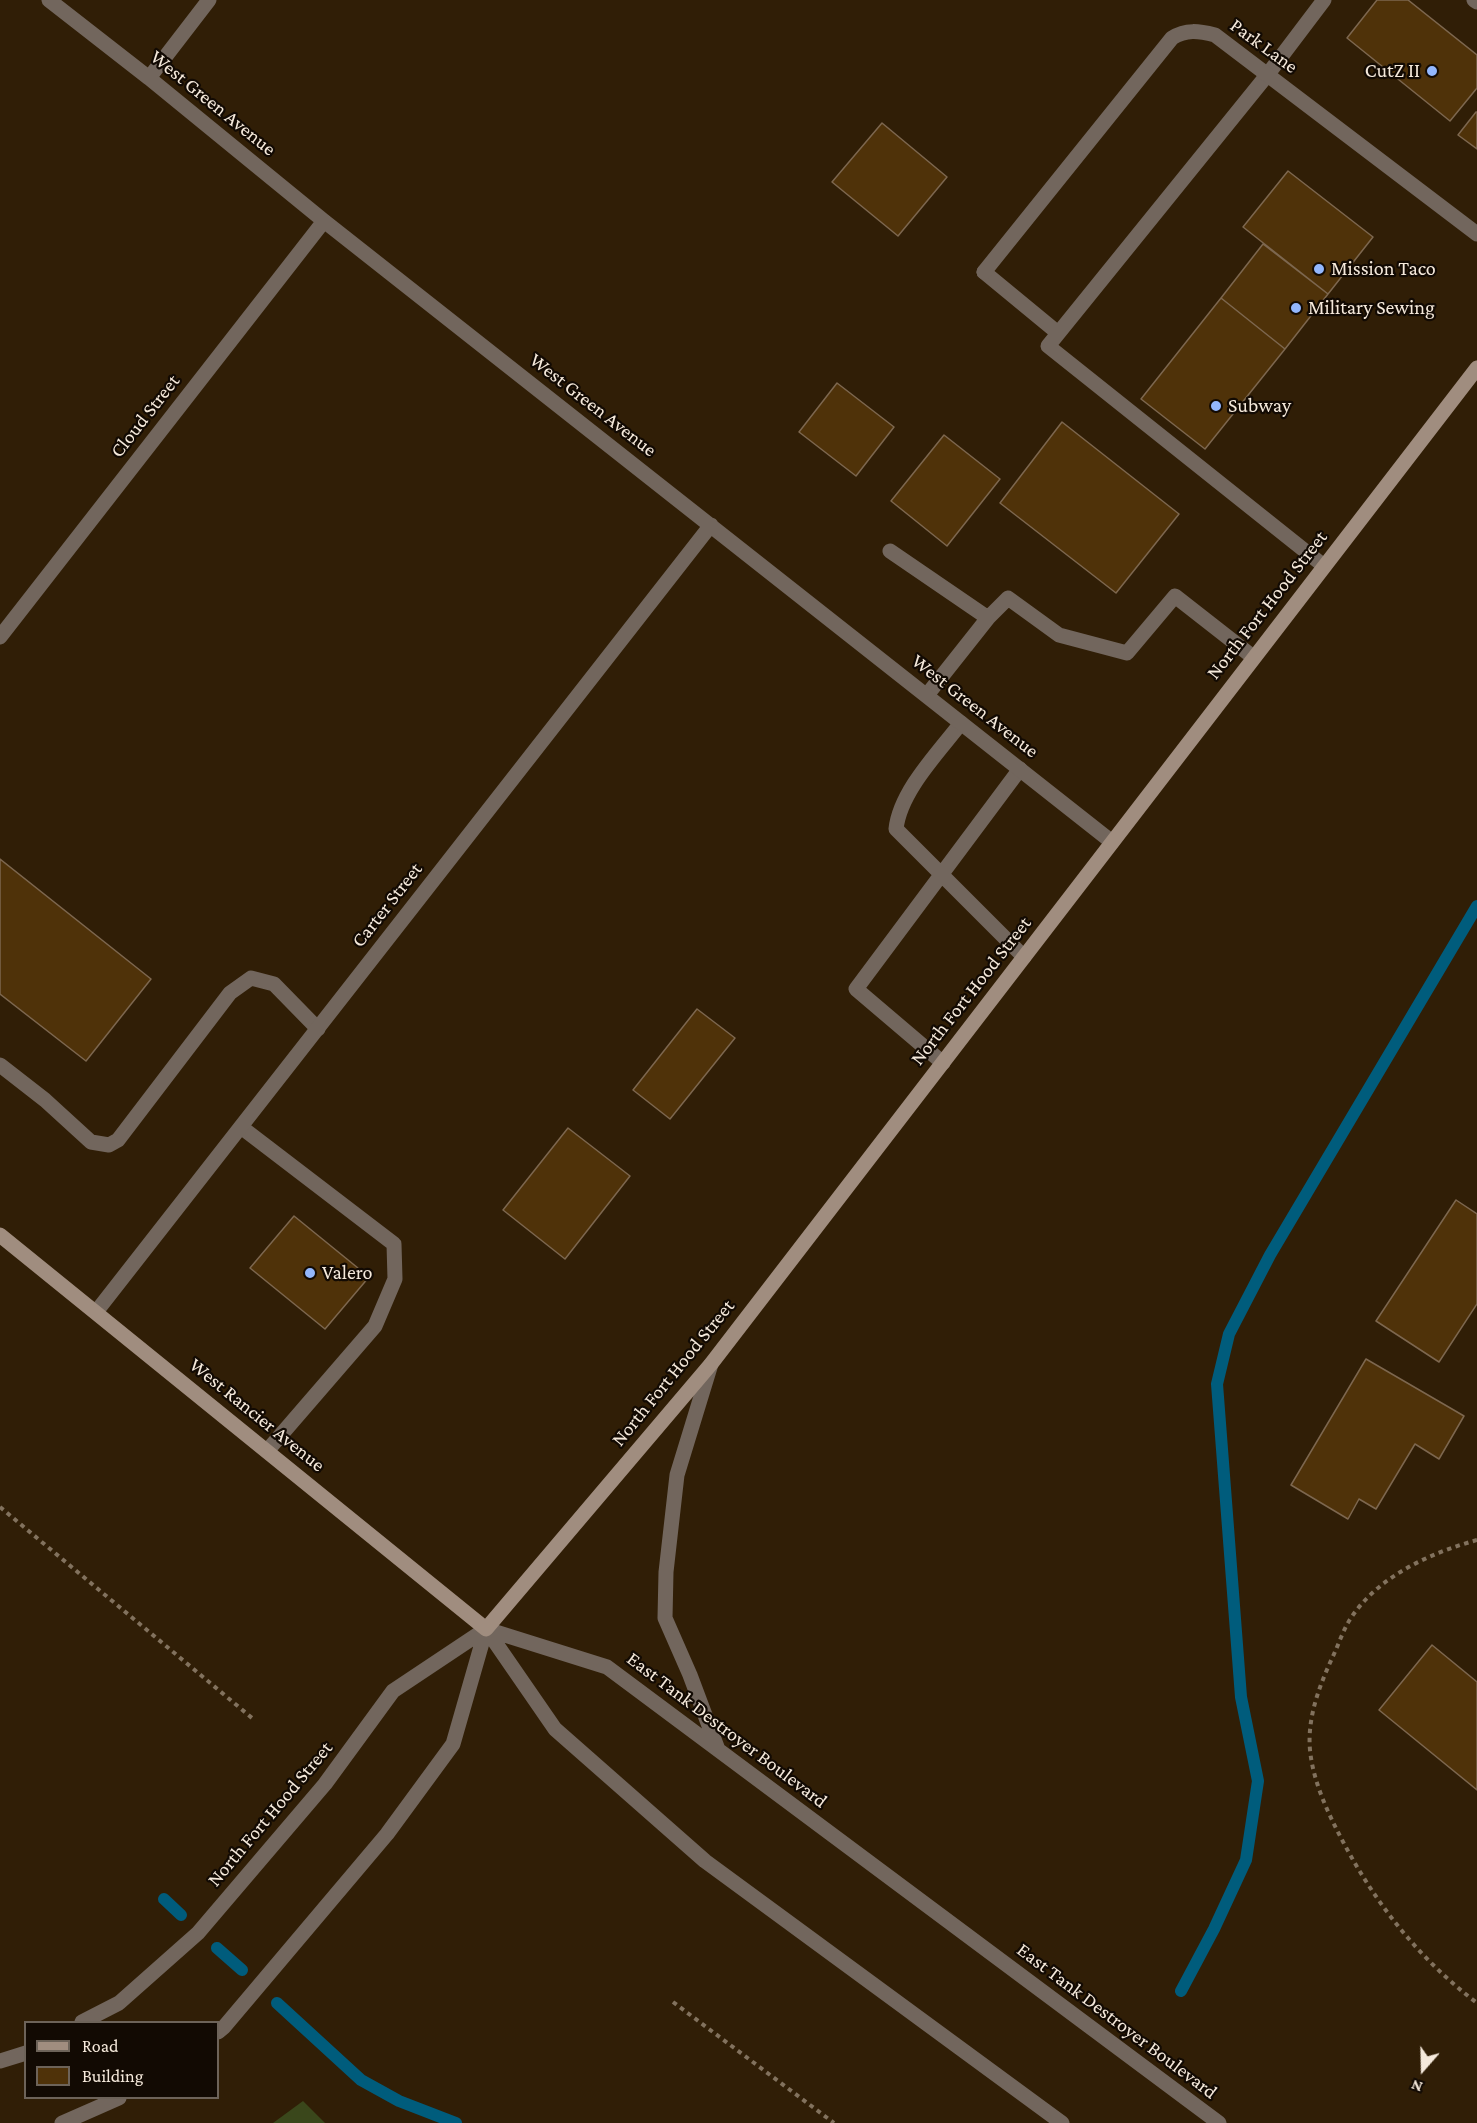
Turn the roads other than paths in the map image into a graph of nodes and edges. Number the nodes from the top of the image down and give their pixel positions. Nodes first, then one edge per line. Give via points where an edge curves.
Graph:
1 (49, 0) edge
2 (209, 0) edge
3 (1324, 0) edge
4 (1268, 74) junction
5 (149, 78) junction
6 (324, 221) junction
7 (1477, 234) edge
8 (1058, 333) junction
9 (1477, 368) edge
10 (711, 525) junction
11 (890, 551) dead end
12 (1324, 566) junction
13 (988, 618) junction
14 (0, 637) edge
15 (1254, 657) junction
16 (927, 695) junction
17 (961, 723) junction
18 (1020, 769) junction
19 (1112, 842) junction
20 (941, 874) junction
21 (1024, 957) junction
22 (318, 1029) junction
23 (943, 1063) junction
24 (0, 1065) edge
25 (241, 1126) junction
26 (0, 1235) edge
27 (96, 1312) junction
28 (711, 1364) junction
29 (267, 1451) junction
30 (486, 1629) junction
31 (717, 1747) junction
32 (84, 2021) edge
33 (219, 2031) edge
34 (24, 2054) edge
35 (0, 2061) edge
36 (116, 2099) edge
37 (62, 2123) edge
38 (1062, 2123) edge
39 (1219, 2123) edge

1 - 5 street, West Green Avenue
2 - 5 street
3 - 4 street
4 - 7 street, Park Lane
4 - 8 street
4 - 8 street, Park Lane via 1215,35 1182,32 1172,38 984,272
5 - 6 street, West Green Avenue
6 - 10 street, West Green Avenue
6 - 14 street, Cloud Street
8 - 12 street via 1048,346
9 - 12 main road, North Fort Hood Street
10 - 16 street, West Green Avenue
10 - 22 street, Carter Street
11 - 13 street
12 - 15 main road, North Fort Hood Street
13 - 15 street via 1008,598 1059,635 1127,654 1175,596
13 - 16 street
15 - 19 main road, North Fort Hood Street
16 - 17 street, West Green Avenue
17 - 18 street, West Green Avenue
17 - 20 street via 913,785 897,820 896,829
18 - 19 street, West Green Avenue
18 - 20 street
19 - 21 main road, North Fort Hood Street
20 - 21 street
20 - 23 street via 856,989
21 - 23 main road, North Fort Hood Street
22 - 24 street via 274,984 251,978 230,993 118,1140 109,1145 91,1142
22 - 25 street, Carter Street
23 - 28 main road, North Fort Hood Street
25 - 27 street, Carter Street
25 - 29 street via 394,1244 395,1279 375,1326
26 - 27 main road, West Rancier Avenue
27 - 29 main road, West Rancier Avenue
28 - 30 main road, North Fort Hood Street
28 - 31 street via 677,1474 665,1618
29 - 30 main road, West Rancier Avenue
30 - 31 street, East Tank Destroyer Boulevard via 607,1667
30 - 32 street, North Fort Hood Street via 393,1691 325,1784 198,1933 119,2002
30 - 33 street, North Fort Hood Street via 453,1744 387,1834
30 - 38 street via 555,1729 705,1861
31 - 39 street, East Tank Destroyer Boulevard
34 - 35 street
36 - 37 street

